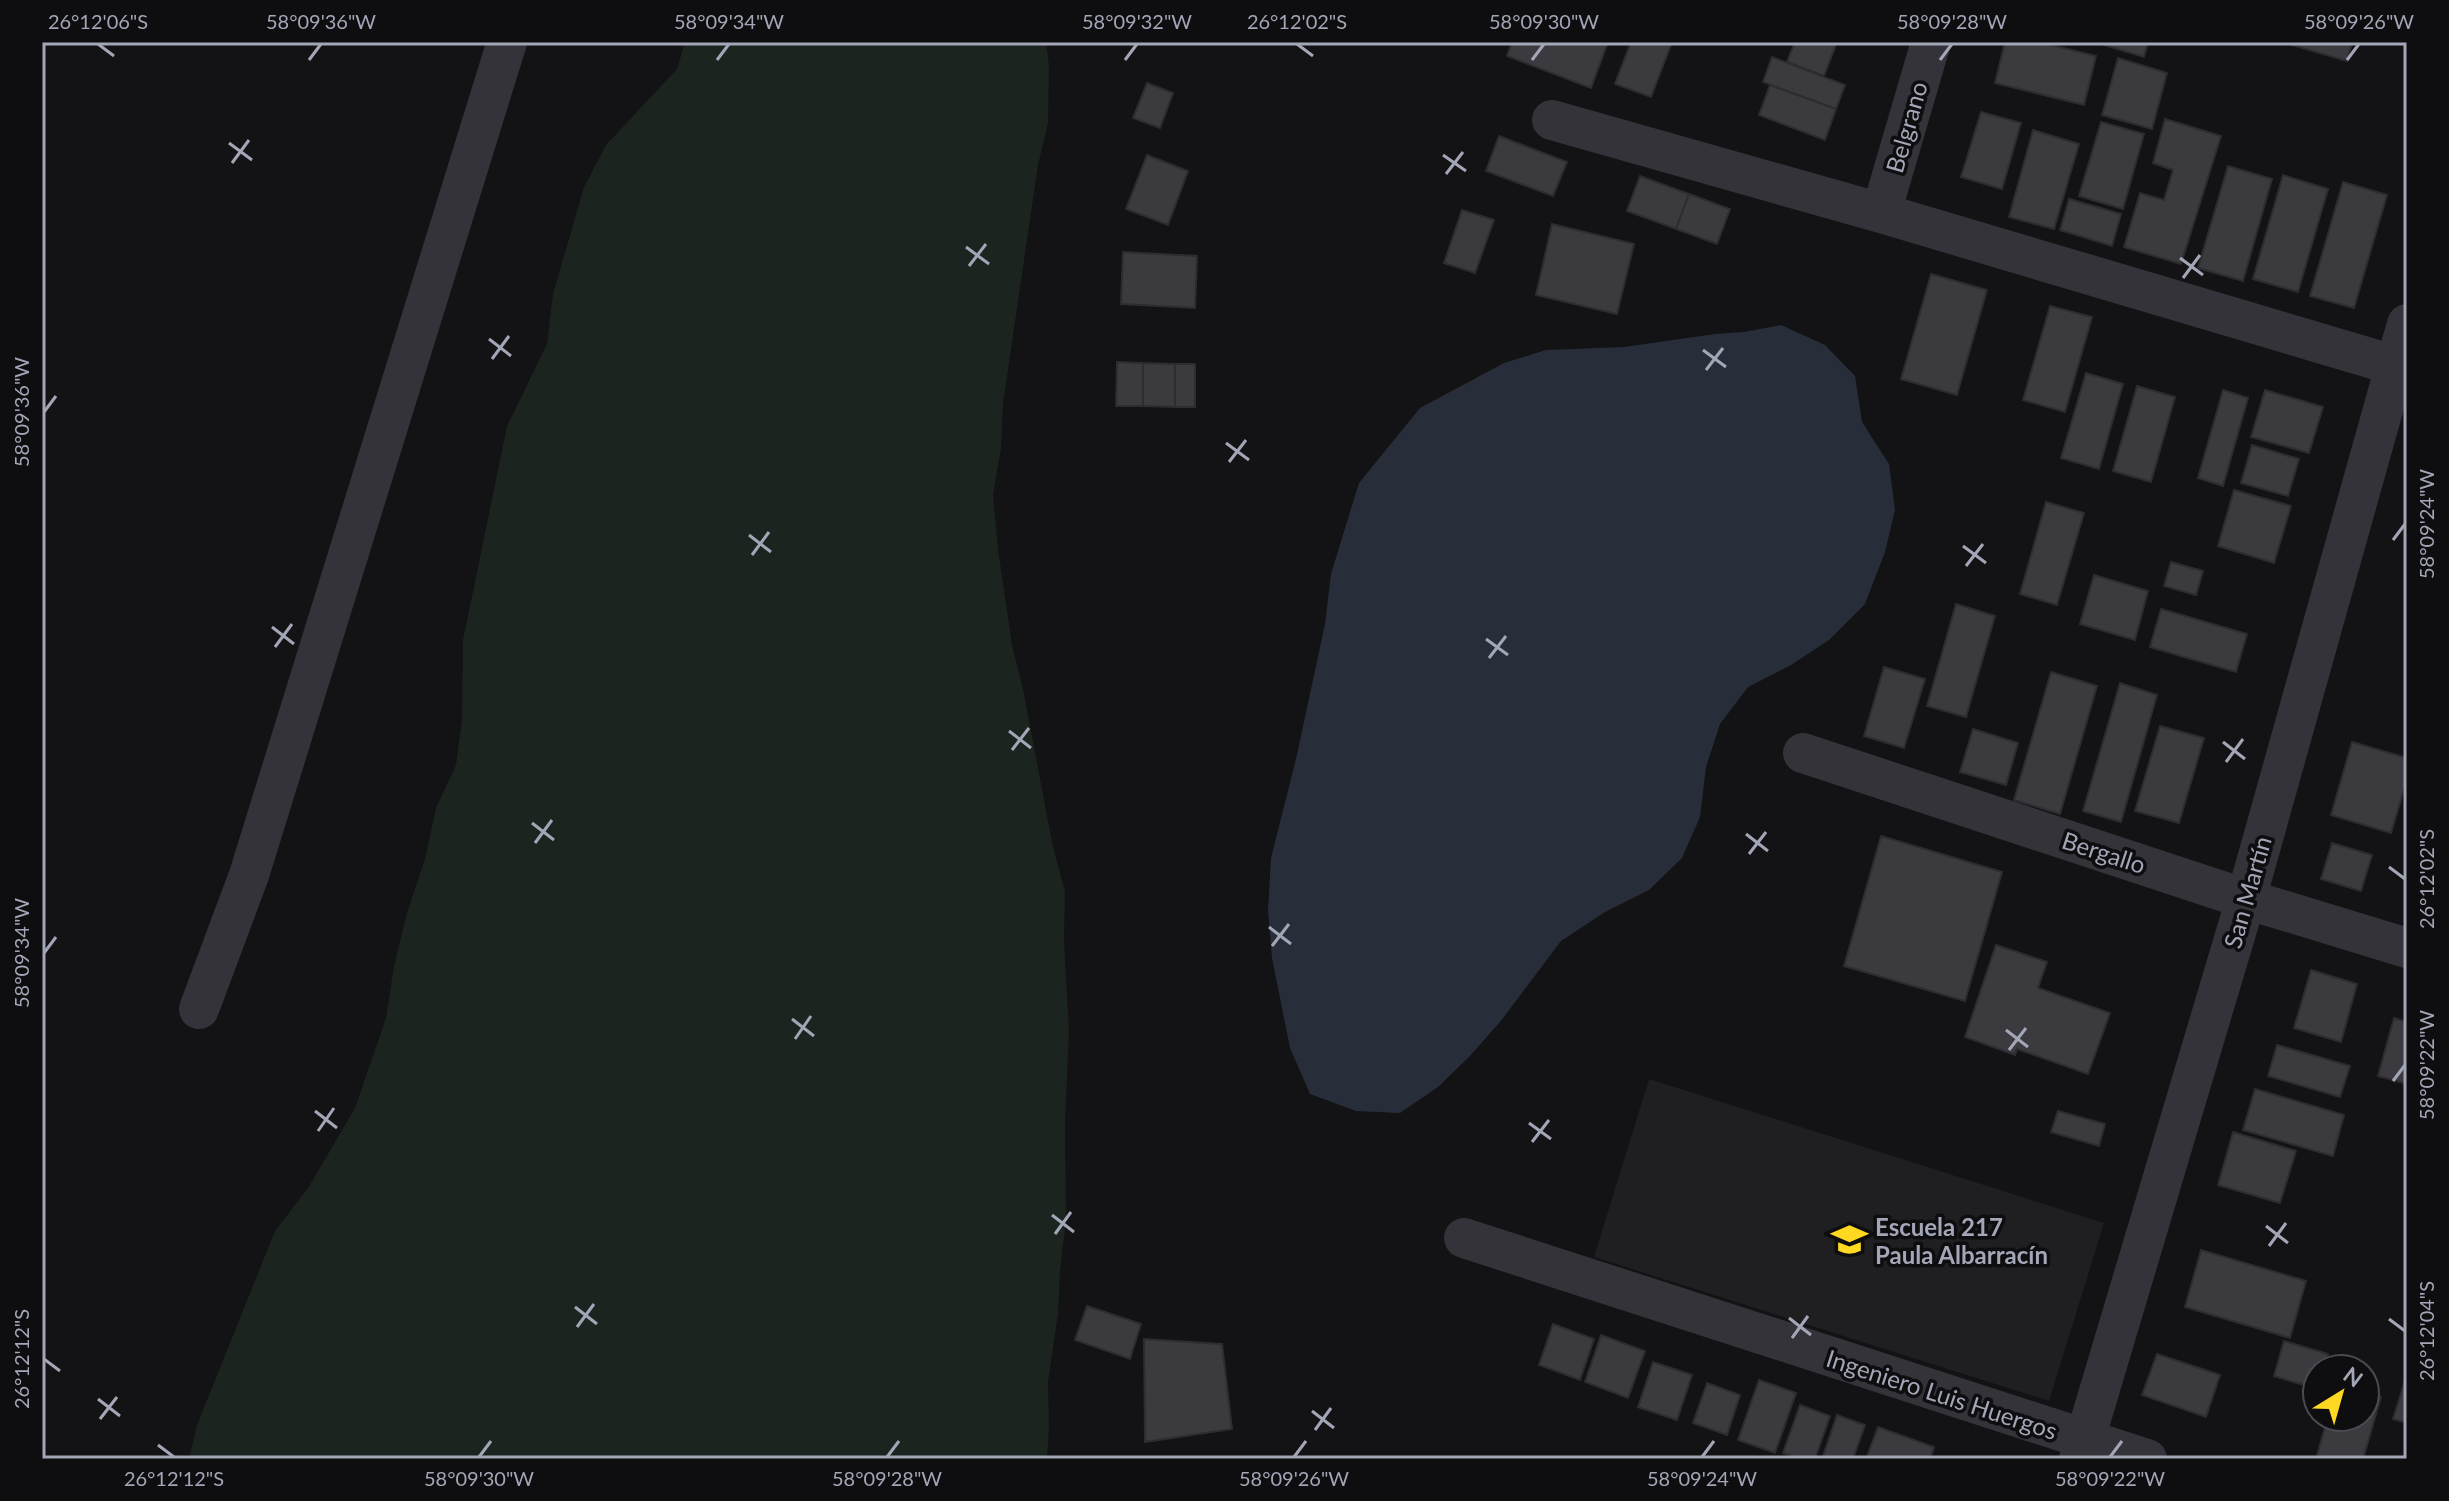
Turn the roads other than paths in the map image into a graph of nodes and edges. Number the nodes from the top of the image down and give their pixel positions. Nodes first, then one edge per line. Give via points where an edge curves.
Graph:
1 (507, 42) edge
2 (1931, 42) edge
3 (1552, 120) dead end
4 (1881, 213) junction
5 (2407, 324) edge
6 (2401, 367) edge
7 (1803, 753) dead end
8 (2246, 899) junction
9 (2407, 948) edge
10 (199, 1009) dead end
11 (1464, 1238) dead end
12 (2082, 1450) edge
13 (2147, 1459) edge

1 - 10 street via 249,875
2 - 4 street, Belgrano
3 - 4 street
4 - 6 street
5 - 6 street, San Martín
6 - 8 street, San Martín
7 - 8 street, Bergallo
8 - 9 street, Bergallo
8 - 12 street, San Martín
11 - 12 street, Ingeniero Luis Huergos
12 - 13 street, Ingeniero Luis Huergos

